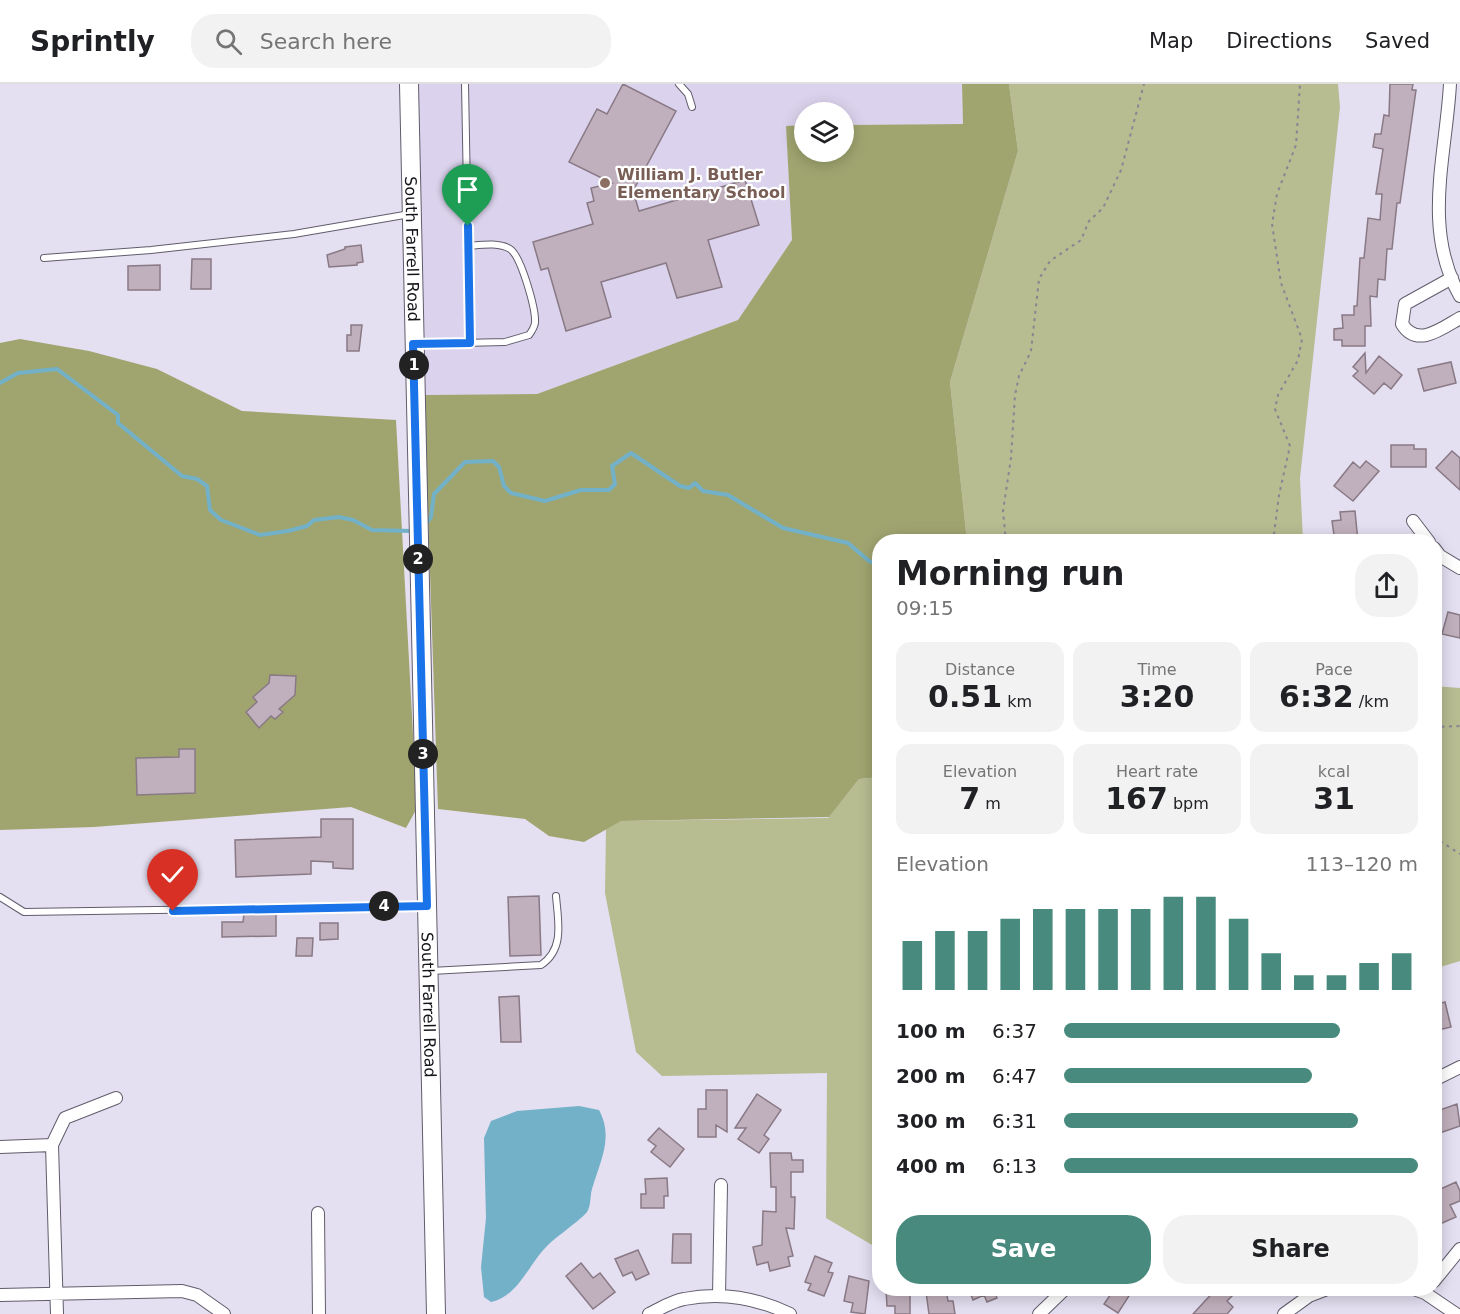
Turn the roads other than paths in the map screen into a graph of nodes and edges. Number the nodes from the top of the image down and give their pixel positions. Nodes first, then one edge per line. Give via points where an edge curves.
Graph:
1 (409, 84) edge
2 (465, 84) edge
3 (679, 84) edge
4 (1450, 84) edge
5 (692, 107) dead end
6 (411, 214) junction
7 (468, 246) junction
8 (44, 258) dead end
9 (1452, 278) junction
10 (1460, 296) edge
11 (1460, 318) edge
12 (470, 343) junction
13 (413, 344) junction
14 (1413, 521) dead end
15 (1423, 534) edge
16 (1442, 557) edge
17 (1460, 568) edge
18 (556, 896) dead end
19 (0, 897) edge
20 (427, 906) junction
21 (428, 971) junction
22 (1460, 1067) edge
23 (1442, 1076) edge
24 (116, 1098) dead end
25 (52, 1145) junction
26 (0, 1147) edge
27 (721, 1185) dead end
28 (318, 1214) dead end
29 (1460, 1249) edge
30 (1442, 1271) edge
31 (56, 1293) junction
32 (0, 1295) edge
33 (719, 1296) junction
34 (1058, 1296) edge
35 (1310, 1296) edge
36 (1434, 1296) edge
37 (57, 1314) edge
38 (224, 1314) edge
39 (319, 1314) edge
40 (436, 1314) edge
41 (649, 1314) edge
42 (790, 1314) edge
43 (1039, 1314) edge
44 (1284, 1314) edge
45 (1458, 1314) edge

1 - 6 street, South Farrell Road
2 - 7 lane
3 - 5 lane
4 - 9 street via 1437,186 1439,238
6 - 8 lane via 294,234
6 - 13 street, South Farrell Road
7 - 12 lane
7 - 12 lane via 500,245 518,257 535,322 529,335 519,340
9 - 10 street
9 - 11 street via 1406,304 1402,324 1408,334 1417,337 1430,335
12 - 13 lane
13 - 20 street, South Farrell Road
14 - 15 street
16 - 17 street
18 - 21 lane via 559,937 549,959 541,965
19 - 20 lane via 24,912
20 - 21 street, South Farrell Road
21 - 40 street, South Farrell Road
22 - 23 street
24 - 25 street via 64,1118
25 - 26 street
25 - 31 street
27 - 33 street
28 - 39 street
29 - 30 street
31 - 32 street
31 - 37 street
31 - 38 street via 182,1291 197,1295
33 - 41 street via 682,1299
33 - 42 street via 758,1300
34 - 43 street
35 - 44 street
36 - 45 street

